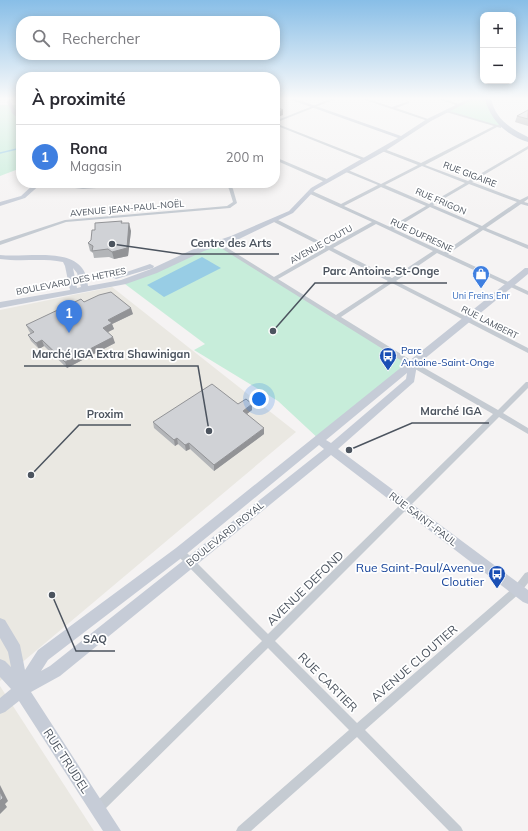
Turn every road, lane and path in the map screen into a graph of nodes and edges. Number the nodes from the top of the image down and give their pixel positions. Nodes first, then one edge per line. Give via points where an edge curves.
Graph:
1 (309, 137) edge
2 (399, 137) edge
3 (477, 137) edge
4 (403, 138) joint
5 (528, 147) edge
6 (383, 150) junction
7 (280, 160) edge
8 (366, 160) junction
9 (422, 165) junction
10 (347, 171) junction
11 (327, 182) junction
12 (468, 182) junction
13 (382, 185) junction
14 (35, 188) edge
15 (230, 188) edge
16 (310, 192) junction
17 (528, 197) edge
18 (521, 202) junction
19 (0, 204) edge
20 (428, 205) junction
21 (528, 205) edge
22 (341, 206) junction
23 (274, 220) junction
24 (376, 222) junction
25 (483, 228) junction
26 (390, 229) junction
27 (214, 242) junction
28 (0, 243) edge
29 (528, 247) edge
30 (328, 248) junction
31 (437, 251) junction
32 (444, 254) junction
33 (0, 257) edge
34 (65, 260) junction
35 (528, 270) edge
36 (274, 279) junction
37 (391, 281) junction
38 (510, 284) junction
39 (84, 286) junction
40 (73, 288) junction
41 (528, 293) edge
42 (0, 299) edge
43 (0, 305) edge
44 (337, 317) junction
45 (467, 320) junction
46 (528, 352) edge
47 (412, 364) junction
48 (528, 384) edge
49 (498, 414) junction
50 (528, 431) edge
51 (318, 439) junction
52 (331, 449) junction
53 (406, 506) junction
54 (180, 552) junction
55 (190, 562) junction
56 (528, 576) edge
57 (517, 590) junction
58 (528, 598) edge
59 (0, 625) edge
60 (268, 640) junction
61 (0, 666) edge
62 (21, 690) junction
63 (0, 707) edge
64 (357, 730) junction
65 (98, 808) junction
66 (113, 831) edge
67 (242, 831) edge
68 (457, 831) edge

1 - 8 street
2 - 4 street
3 - 9 street
4 - 6 street, BOULEVARD DES HETRES
5 - 12 street
6 - 8 street, BOULEVARD DES HETRES
6 - 9 street, RUE GIGAIRE
7 - 11 street
8 - 10 street, BOULEVARD DES HETRES
9 - 12 street, RUE GIGAIRE
9 - 13 street
10 - 11 street, BOULEVARD DES HETRES
10 - 13 street, RUE FRIGON
11 - 16 street, BOULEVARD DES HETRES
12 - 18 street, RUE GIGAIRE
12 - 20 street
13 - 20 street, RUE FRIGON
13 - 22 street
14 - 19 street via 23,197
15 - 28 street, AVENUE JEAN-PAUL-NOËL via 235,203 228,207 65,221
16 - 22 street, RUE DUFRESNE
16 - 23 street, BOULEVARD DES HETRES via 290,212
17 - 18 street
18 - 21 street, RUE GIGAIRE
18 - 25 street
20 - 25 street, RUE FRIGON
20 - 26 street
22 - 24 street, RUE DUFRESNE
23 - 27 street, BOULEVARD DES HETRES via 234,238
23 - 30 street, RUE LAMBERT
24 - 26 street, RUE DUFRESNE
24 - 30 street, AVENUE COUTU
25 - 29 street, RUE FRIGON
25 - 32 street
26 - 31 street, RUE DUFRESNE
27 - 36 street
27 - 39 street, BOULEVARD DES HETRES via 196,244 147,267
30 - 36 street, AVENUE COUTU
30 - 37 street, RUE LAMBERT
31 - 32 street, RUE DUFRESNE
31 - 37 street
32 - 38 street, RUE DUFRESNE
33 - 34 street
34 - 39 street via 79,269
34 - 40 street via 69,266
35 - 38 street, BOULEVARD ROYAL
36 - 44 street
37 - 44 street
37 - 45 street, RUE LAMBERT
38 - 41 street, RUE DUFRESNE
38 - 45 street, BOULEVARD ROYAL
39 - 40 street, BOULEVARD DES HETRES
40 - 42 street, BOULEVARD DES HETRES
40 - 43 street, BOULEVARD DES HETRES
44 - 47 street
45 - 46 street, RUE LAMBERT
45 - 47 street, BOULEVARD ROYAL
47 - 49 street
47 - 51 street, BOULEVARD ROYAL
47 - 52 street, BOULEVARD ROYAL via 411,380
48 - 49 street, AVENUE DEFOND
49 - 50 street
49 - 53 street, AVENUE DEFOND
51 - 52 street, RUE SAINT-PAUL
51 - 54 street, BOULEVARD ROYAL
52 - 53 street, RUE SAINT-PAUL
52 - 55 street, BOULEVARD ROYAL
53 - 57 street, RUE SAINT-PAUL
53 - 60 street, AVENUE DEFOND
54 - 55 street, RUE CARTIER
54 - 62 street, BOULEVARD ROYAL via 43,655
55 - 60 street, RUE CARTIER
55 - 62 street, BOULEVARD ROYAL via 55,671
56 - 57 street, AVENUE CLOUTIER
57 - 58 street, RUE SAINT-PAUL
57 - 64 street, AVENUE CLOUTIER
59 - 62 street, RUE TRUDEL via 15,650
60 - 64 street, RUE CARTIER
60 - 65 street, AVENUE DEFOND
61 - 62 street, RUE TRUDEL
62 - 63 street, BOULEVARD ROYAL
62 - 65 street, RUE TRUDEL
64 - 67 street, AVENUE CLOUTIER
64 - 68 street, RUE CARTIER
65 - 66 street, RUE TRUDEL

